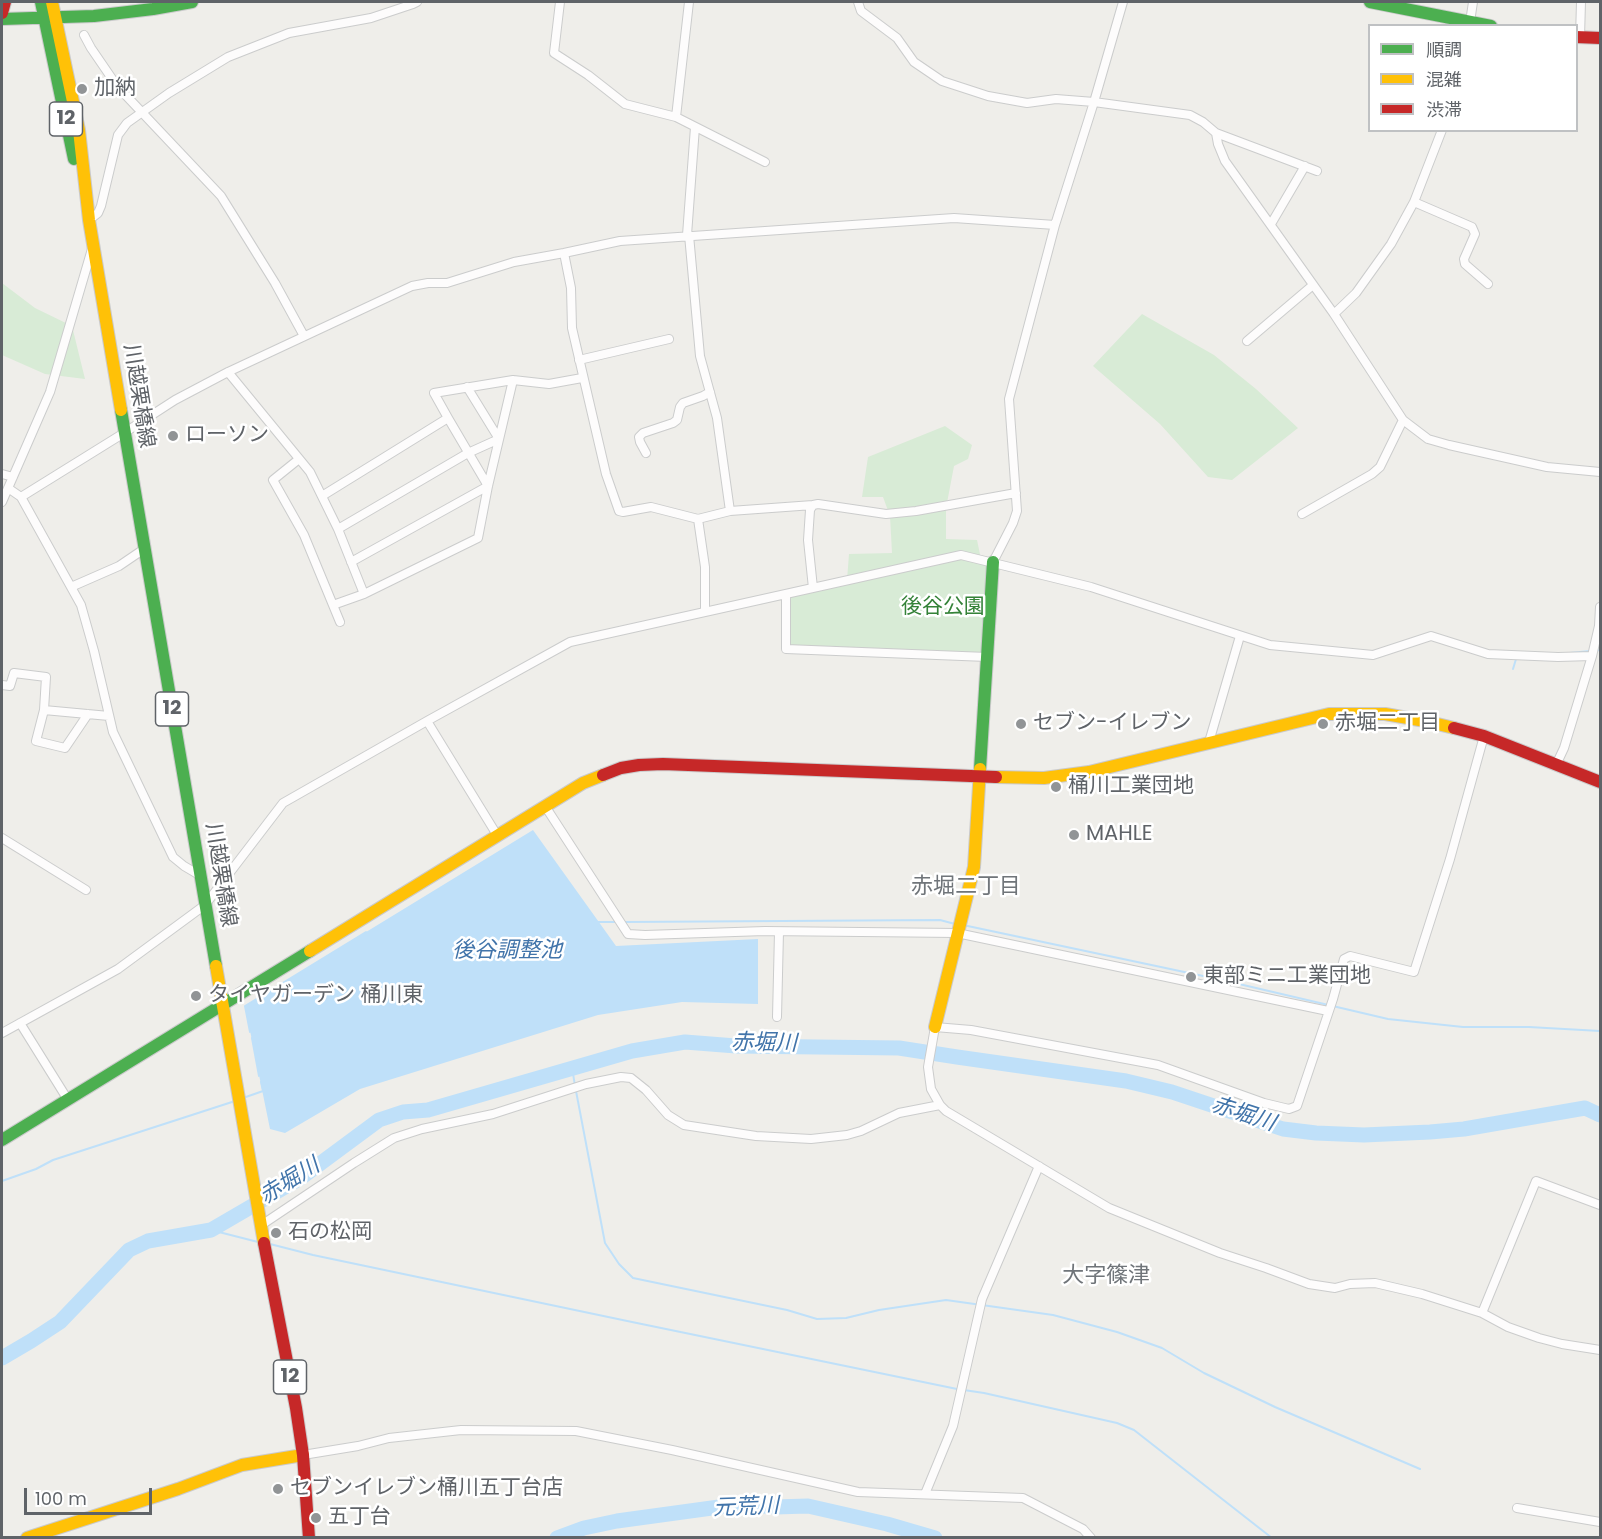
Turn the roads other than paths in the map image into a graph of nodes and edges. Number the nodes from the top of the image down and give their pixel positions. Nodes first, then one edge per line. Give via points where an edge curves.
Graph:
1 (5, 2) edge
2 (41, 2) edge
3 (52, 2) edge
4 (192, 2) edge
5 (417, 2) edge
6 (560, 2) edge
7 (689, 2) edge
8 (858, 2) edge
9 (1123, 2) edge
10 (1370, 2) edge
11 (1473, 2) edge
12 (1581, 2) edge
13 (154, 5) edge
14 (2, 13) edge
15 (51, 18) junction
16 (2, 19) edge
17 (1470, 22) junction
18 (1481, 24) edge
19 (84, 35) dead end
20 (1578, 37) edge
21 (1600, 38) edge
22 (1094, 102) junction
23 (142, 112) junction
24 (676, 117) junction
25 (695, 127) junction
26 (1441, 132) edge
27 (1216, 133) junction
28 (765, 162) dead end
29 (1305, 166) junction
30 (1317, 171) dead end
31 (1414, 202) junction
32 (89, 220) junction
33 (1271, 224) junction
34 (1054, 225) junction
35 (688, 235) junction
36 (93, 243) junction
37 (564, 253) junction
38 (1488, 284) dead end
39 (1313, 285) junction
40 (1334, 314) junction
41 (304, 336) junction
42 (669, 339) dead end
43 (1247, 341) dead end
44 (579, 360) junction
45 (228, 372) junction
46 (582, 378) junction
47 (513, 380) junction
48 (467, 387) junction
49 (710, 392) junction
50 (448, 418) junction
51 (1403, 420) junction
52 (124, 433) junction
53 (499, 439) junction
54 (468, 453) junction
55 (646, 453) dead end
56 (298, 459) junction
57 (1600, 472) edge
58 (2, 474) edge
59 (13, 477) junction
60 (488, 486) junction
61 (8, 488) junction
62 (1016, 493) junction
63 (322, 496) junction
64 (21, 497) junction
65 (2, 502) edge
66 (813, 505) junction
67 (730, 511) junction
68 (1302, 514) dead end
69 (698, 519) junction
70 (338, 529) junction
71 (144, 549) junction
72 (351, 562) junction
73 (993, 562) junction
74 (71, 587) junction
75 (813, 588) junction
76 (364, 594) junction
77 (786, 594) junction
78 (333, 604) junction
79 (1600, 607) edge
80 (705, 612) junction
81 (340, 622) dead end
82 (1240, 636) junction
83 (1592, 656) junction
84 (987, 657) junction
85 (2, 685) edge
86 (44, 710) junction
87 (88, 714) junction
88 (109, 716) junction
89 (427, 721) junction
90 (1485, 736) junction
91 (1209, 742) junction
92 (1556, 765) junction
93 (978, 777) junction
94 (1600, 782) edge
95 (545, 806) junction
96 (497, 835) junction
97 (2, 838) edge
98 (201, 876) junction
99 (86, 890) dead end
100 (205, 904) junction
101 (780, 932) junction
102 (957, 933) junction
103 (222, 1005) junction
104 (1328, 1011) junction
105 (777, 1017) dead end
106 (20, 1023) junction
107 (935, 1028) junction
108 (2, 1034) edge
109 (68, 1100) junction
110 (940, 1105) junction
111 (2, 1140) edge
112 (1039, 1167) junction
113 (1600, 1205) edge
114 (259, 1223) junction
115 (1482, 1313) junction
116 (1600, 1350) edge
117 (303, 1455) junction
118 (925, 1494) junction
119 (1517, 1508) dead end
120 (1600, 1521) edge
121 (27, 1538) edge
122 (309, 1538) edge
123 (1091, 1538) edge

1 - 14 main road
2 - 15 main road, 川越栗橋線 / 12
3 - 15 main road, 川越栗橋線 / 12
4 - 13 main road
5 - 23 street via 372,18 288,33 228,57
6 - 24 street via 554,53 625,104
7 - 24 street
8 - 22 street via 861,11 897,38 914,62 942,81 1027,103 1056,99
9 - 22 street
10 - 17 main road
11 - 17 street
12 - 20 street
13 - 15 main road via 94,16
15 - 16 main road
15 - 32 main road, 川越栗橋線 / 12 via 79,130
17 - 18 main road
19 - 23 street via 117,86
20 - 21 main road
22 - 27 street via 1190,115
22 - 34 street
23 - 32 street via 118,135 101,206
23 - 41 street via 221,196
24 - 25 street
25 - 28 street
25 - 35 street
26 - 31 street
27 - 29 street
27 - 33 street via 1225,160
29 - 30 street
29 - 33 street
31 - 38 street via 1472,227 1475,234 1464,259
31 - 40 street via 1362,285
32 - 36 main road, 川越栗橋線 / 12
33 - 39 street
34 - 35 street via 954,218
34 - 62 street via 1009,399
35 - 37 street via 620,241
35 - 49 street via 700,356
36 - 52 main road, 川越栗橋線 / 12
36 - 59 street via 50,392
37 - 41 street via 514,262 447,283 411,286
37 - 44 street
39 - 40 street
39 - 43 street
40 - 51 street
41 - 45 street
42 - 44 street
44 - 46 street
45 - 52 street via 175,399
45 - 56 street
46 - 47 street via 549,384
46 - 69 street via 619,511 651,507
47 - 48 street
47 - 53 street
48 - 50 street via 434,393
48 - 53 street
49 - 55 street via 683,403 673,423 643,433 639,437
49 - 67 street
50 - 54 street
50 - 63 street
51 - 57 street via 1428,439 1449,445 1547,467
51 - 68 street via 1380,467
52 - 64 street
52 - 71 main road, 川越栗橋線 / 12
53 - 54 street
53 - 60 street
54 - 60 street
54 - 70 street
56 - 63 street
56 - 78 street via 273,480 304,535
58 - 59 street
59 - 61 street
60 - 72 street
60 - 76 street via 478,538
61 - 64 street
61 - 65 street
62 - 66 street via 886,514
62 - 73 street via 1013,524
63 - 70 street
64 - 74 street
66 - 67 street
66 - 75 street via 808,540
67 - 69 street
69 - 80 street via 705,567
70 - 72 street
71 - 74 street via 119,566
71 - 98 main road, 川越栗橋線 / 12
72 - 76 street
73 - 75 street via 961,555
73 - 82 street via 1091,587
73 - 84 main road
74 - 88 street via 87,625
75 - 77 street
76 - 78 street
77 - 80 street
77 - 84 street via 786,649
78 - 81 street
79 - 83 street
80 - 89 street via 570,642
82 - 83 street via 1270,645 1373,655 1431,636 1488,654
82 - 91 street
83 - 92 street
84 - 93 main road
85 - 86 street via 10,686 14,672 46,677
86 - 87 street
86 - 87 street via 36,741 65,748
87 - 88 street
88 - 98 street via 173,857
89 - 96 street
89 - 100 street via 283,803
90 - 91 main road via 1385,714 1329,714
90 - 92 main road
90 - 104 street via 1414,972 1350,956 1344,959
91 - 93 main road via 1063,776
92 - 94 main road
93 - 95 main road via 639,765 593,778
93 - 102 main road via 974,867
95 - 96 main road
95 - 101 street via 628,934
96 - 103 main road
97 - 99 street
98 - 100 main road, 川越栗橋線 / 12
100 - 103 main road, 川越栗橋線 / 12
100 - 106 street via 118,969
101 - 102 street
101 - 105 street
102 - 104 street
102 - 107 main road
103 - 109 main road
103 - 114 main road, 川越栗橋線 / 12
104 - 107 street via 1297,1106 1289,1109 1158,1065 971,1030
106 - 108 street
106 - 109 street
107 - 110 street via 928,1067 931,1089
109 - 111 main road
110 - 112 street
110 - 114 street via 899,1113 847,1135 812,1139 756,1136 684,1125 668,1115 631,1078 621,1077 394,1138
112 - 115 street via 1109,1208 1298,1281 1335,1288 1375,1283
112 - 118 street via 982,1299 953,1426
113 - 115 street via 1536,1180
114 - 117 main road, 川越栗橋線 / 12
115 - 116 street via 1539,1338
117 - 118 street via 389,1438 461,1430 576,1431 858,1492
117 - 121 main road via 242,1465
117 - 122 main road, 川越栗橋線 / 12
118 - 123 street via 1023,1498 1083,1529
119 - 120 street

